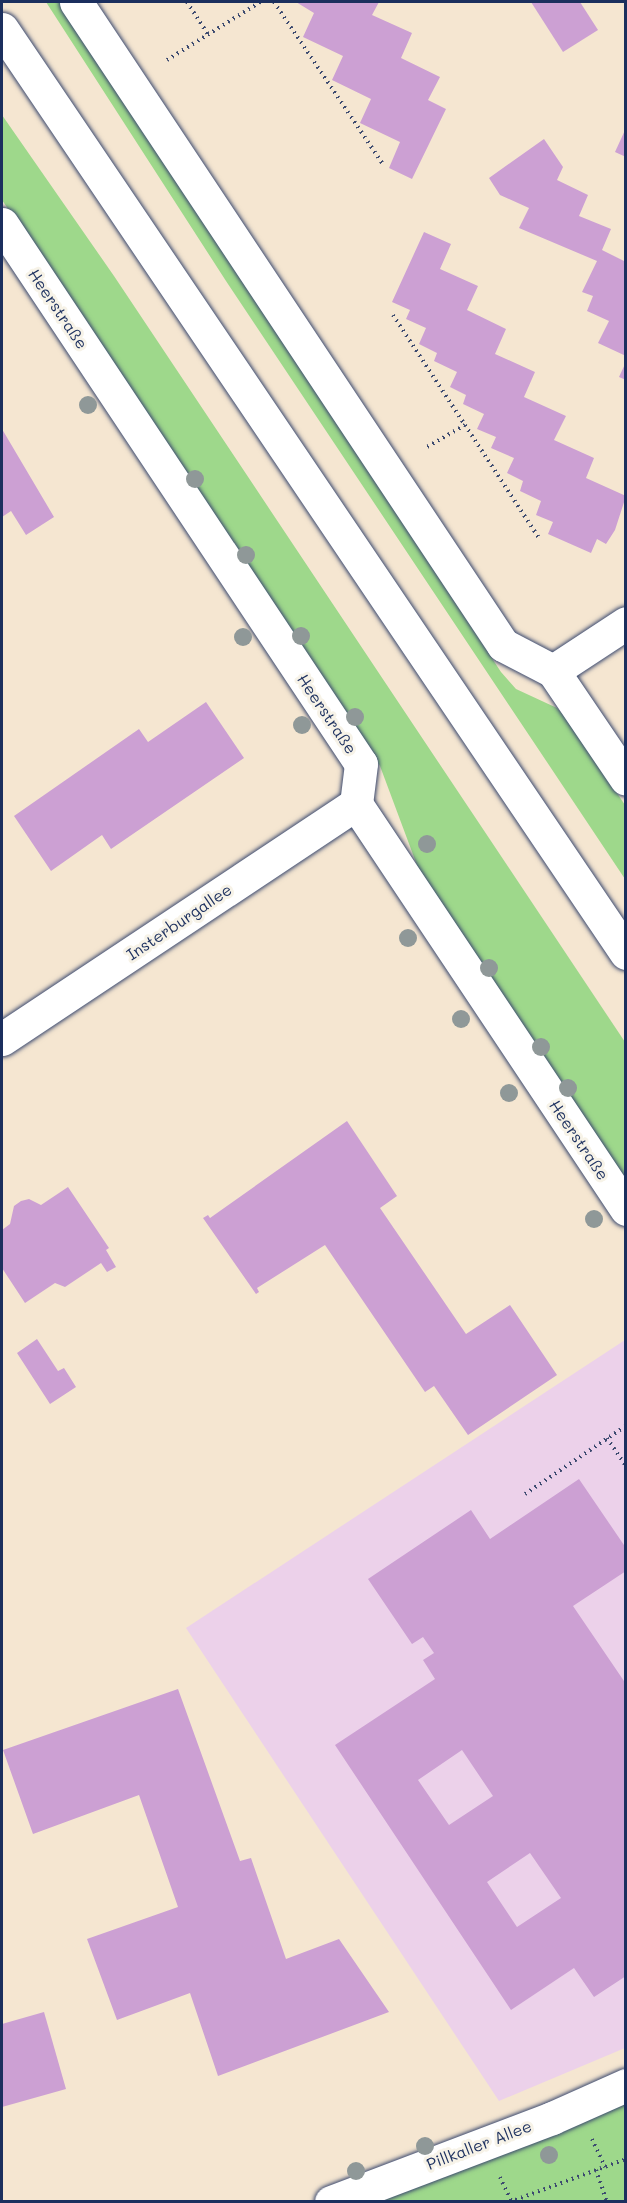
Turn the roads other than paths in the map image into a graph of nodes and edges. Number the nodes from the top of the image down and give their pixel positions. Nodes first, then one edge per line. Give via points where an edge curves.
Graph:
1 (76, 2) edge
2 (2, 29) edge
3 (2, 224) edge
4 (626, 623) edge
5 (553, 671) junction
6 (626, 779) edge
7 (356, 804) junction
8 (626, 953) edge
9 (2, 1039) edge
10 (626, 1209) edge
11 (626, 2085) edge
12 (331, 2202) edge

1 - 5 street via 503,645
2 - 8 street
3 - 7 street, Heerstraße via 361,764
4 - 5 street
5 - 6 street
7 - 9 street, Insterburgallee
7 - 10 street, Heerstraße
11 - 12 street, Pillkaller Allee via 547,2111

